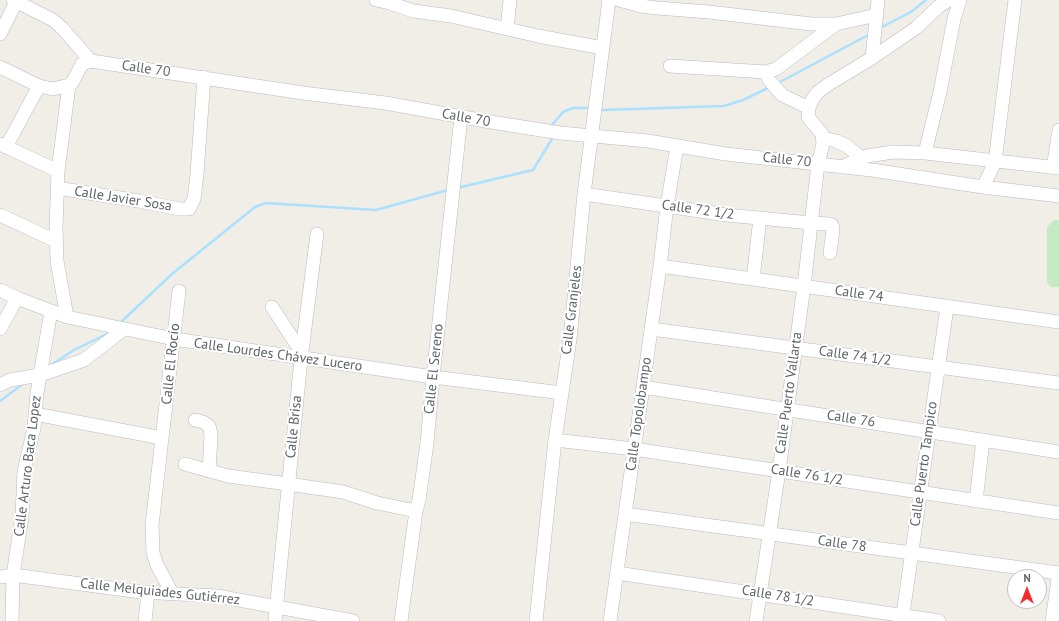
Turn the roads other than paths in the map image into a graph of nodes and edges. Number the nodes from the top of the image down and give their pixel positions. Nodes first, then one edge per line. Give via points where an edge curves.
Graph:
1 (15, 0) edge
2 (376, 0) edge
3 (510, 0) edge
4 (609, 0) edge
5 (618, 0) edge
6 (878, 0) edge
7 (949, 0) edge
8 (960, 0) edge
9 (1015, 0) edge
10 (876, 18) junction
11 (836, 24) junction
12 (507, 29) junction
13 (0, 34) edge
14 (603, 48) junction
15 (872, 58) junction
16 (92, 61) junction
17 (670, 66) dead end
18 (0, 67) edge
19 (768, 76) junction
20 (204, 78) junction
21 (70, 85) junction
22 (39, 86) junction
23 (809, 108) junction
24 (462, 117) junction
25 (1059, 130) edge
26 (593, 136) junction
27 (823, 138) junction
28 (3, 145) edge
29 (677, 146) junction
30 (925, 153) junction
31 (861, 158) junction
32 (995, 162) junction
33 (818, 164) junction
34 (842, 167) junction
35 (1056, 168) edge
36 (58, 171) junction
37 (983, 187) junction
38 (57, 188) junction
39 (584, 194) junction
40 (1059, 196) edge
41 (667, 206) junction
42 (0, 215) edge
43 (760, 218) junction
44 (811, 224) junction
45 (317, 234) dead end
46 (56, 241) junction
47 (830, 253) dead end
48 (660, 266) junction
49 (753, 279) junction
50 (804, 286) junction
51 (0, 290) edge
52 (179, 290) dead end
53 (17, 298) junction
54 (272, 307) dead end
55 (947, 307) junction
56 (50, 311) junction
57 (67, 317) junction
58 (1059, 322) edge
59 (124, 329) junction
60 (651, 329) junction
61 (0, 330) edge
62 (174, 339) junction
63 (795, 348) junction
64 (301, 356) junction
65 (938, 368) junction
66 (40, 375) junction
67 (432, 377) junction
68 (1059, 383) edge
69 (0, 385) edge
70 (643, 387) junction
71 (562, 393) junction
72 (787, 410) junction
73 (35, 414) junction
74 (195, 420) dead end
75 (929, 431) junction
76 (162, 438) junction
77 (555, 440) junction
78 (983, 440) junction
79 (634, 449) junction
80 (1059, 452) edge
81 (185, 464) dead end
82 (209, 471) junction
83 (779, 471) junction
84 (288, 484) junction
85 (920, 493) junction
86 (976, 501) junction
87 (416, 511) junction
88 (1059, 512) edge
89 (625, 514) junction
90 (769, 534) junction
91 (912, 553) junction
92 (1059, 572) edge
93 (617, 573) junction
94 (14, 575) junction
95 (0, 577) edge
96 (148, 592) junction
97 (1058, 592) edge
98 (172, 594) junction
99 (760, 594) junction
100 (277, 607) junction
101 (902, 618) edge
102 (12, 621) edge
103 (145, 621) edge
104 (275, 621) edge
105 (353, 621) edge
106 (401, 621) edge
107 (536, 621) edge
108 (610, 621) edge
109 (756, 621) edge
110 (939, 621) edge
111 (1052, 621) edge

1 - 13 street
1 - 16 street via 53,20
2 - 12 street via 413,11 451,16
3 - 12 street
4 - 14 street, Calle Granjeles
5 - 11 street via 658,8 811,24
6 - 10 street
7 - 15 street via 916,28
8 - 30 street
9 - 32 street
10 - 11 street
10 - 15 street
11 - 19 street
12 - 14 street
14 - 26 street, Calle Granjeles
15 - 23 street via 818,92
16 - 20 street, Calle 70
16 - 21 street via 82,64
17 - 19 street
18 - 22 street
19 - 23 street via 782,94
20 - 24 street, Calle 70 via 385,103
20 - 38 street, Calle Javier Sosa via 197,174 190,209
21 - 22 street via 53,89
21 - 36 street
22 - 28 street
23 - 27 street via 808,117
24 - 26 street, Calle 70
24 - 67 street, Calle El Sereno
25 - 35 street
26 - 29 street, Calle 70
26 - 39 street, Calle Granjeles
27 - 31 street via 847,146
27 - 33 street, Calle Puerto Vallarta
28 - 36 street
29 - 33 street, Calle 70
29 - 41 street, Calle Topolobampo
30 - 31 street via 893,152
30 - 32 street
31 - 34 street
32 - 35 street
32 - 37 street
33 - 34 street, Calle 70
33 - 44 street, Calle Puerto Vallarta
34 - 37 street, Calle 70
36 - 38 street
37 - 40 street, Calle 70
38 - 46 street
39 - 41 street, Calle 72 1/2
39 - 71 street, Calle Granjeles
41 - 43 street, Calle 72 1/2
41 - 48 street, Calle Topolobampo
42 - 46 street
43 - 44 street, Calle 72 1/2
43 - 49 street
44 - 47 street, Calle 72 1/2 via 832,225
44 - 50 street, Calle Puerto Vallarta
45 - 64 street, Calle Brisa
46 - 57 street
48 - 49 street, Calle 74
48 - 60 street, Calle Topolobampo
49 - 50 street, Calle 74
50 - 55 street, Calle 74
50 - 63 street, Calle Puerto Vallarta
51 - 53 street, Calle Lourdes Chávez Lucero
52 - 62 street, Calle El Rocío
53 - 56 street, Calle Lourdes Chávez Lucero
53 - 61 street
54 - 64 street
55 - 58 street, Calle 74
55 - 65 street, Calle Puerto Tampico
56 - 57 street, Calle Lourdes Chávez Lucero
56 - 66 street, Calle Arturo Baca Lopez
57 - 59 street, Calle Lourdes Chávez Lucero
59 - 62 street, Calle Lourdes Chávez Lucero
59 - 66 street via 84,360
60 - 63 street, Calle 74 1/2
60 - 70 street, Calle Topolobampo
62 - 64 street, Calle Lourdes Chávez Lucero
62 - 76 street, Calle El Rocío
63 - 65 street, Calle 74 1/2
63 - 72 street, Calle Puerto Vallarta
64 - 67 street, Calle Lourdes Chávez Lucero
64 - 84 street, Calle Brisa
65 - 68 street, Calle 74 1/2
65 - 75 street, Calle Puerto Tampico
66 - 69 street via 10,380
66 - 73 street, Calle Arturo Baca Lopez
67 - 71 street, Calle Lourdes Chávez Lucero
67 - 87 street, Calle El Sereno via 427,443
70 - 72 street, Calle 76
70 - 79 street, Calle Topolobampo
71 - 77 street, Calle Granjeles
72 - 75 street, Calle 76
72 - 83 street, Calle Puerto Vallarta
73 - 76 street
73 - 94 street, Calle Arturo Baca Lopez via 32,441 24,471 22,517
74 - 82 street via 208,425 210,429
75 - 78 street, Calle 76
75 - 85 street, Calle Puerto Tampico
76 - 98 street, Calle El Rocío via 152,543 157,565
77 - 79 street, Calle 76 1/2
77 - 107 street, Calle Granjeles
78 - 80 street, Calle 76
78 - 86 street
79 - 83 street, Calle 76 1/2
79 - 89 street, Calle Topolobampo
81 - 82 street
82 - 84 street
83 - 85 street, Calle 76 1/2
83 - 90 street, Calle Puerto Vallarta
84 - 87 street via 343,492 377,503
84 - 100 street, Calle Brisa
85 - 86 street, Calle 76 1/2
85 - 91 street, Calle Puerto Tampico
86 - 88 street, Calle 76 1/2
87 - 106 street, Calle El Sereno
89 - 90 street, Calle 78
89 - 93 street, Calle Topolobampo
90 - 91 street, Calle 78
90 - 99 street, Calle Puerto Vallarta
91 - 92 street, Calle 78
91 - 101 street, Calle Puerto Tampico
92 - 97 street
93 - 99 street, Calle 78 1/2
93 - 108 street, Calle Topolobampo
94 - 95 street, Calle Melquiades Gutiérrez
94 - 96 street, Calle Melquiades Gutiérrez
94 - 102 street, Calle Arturo Baca Lopez
96 - 98 street, Calle Melquiades Gutiérrez
96 - 103 street
97 - 111 street
98 - 100 street, Calle Melquiades Gutiérrez via 217,596
99 - 101 street, Calle 78 1/2
99 - 109 street, Calle Puerto Vallarta
100 - 104 street, Calle Brisa
100 - 105 street, Calle Melquiades Gutiérrez
101 - 110 street, Calle 78 1/2

